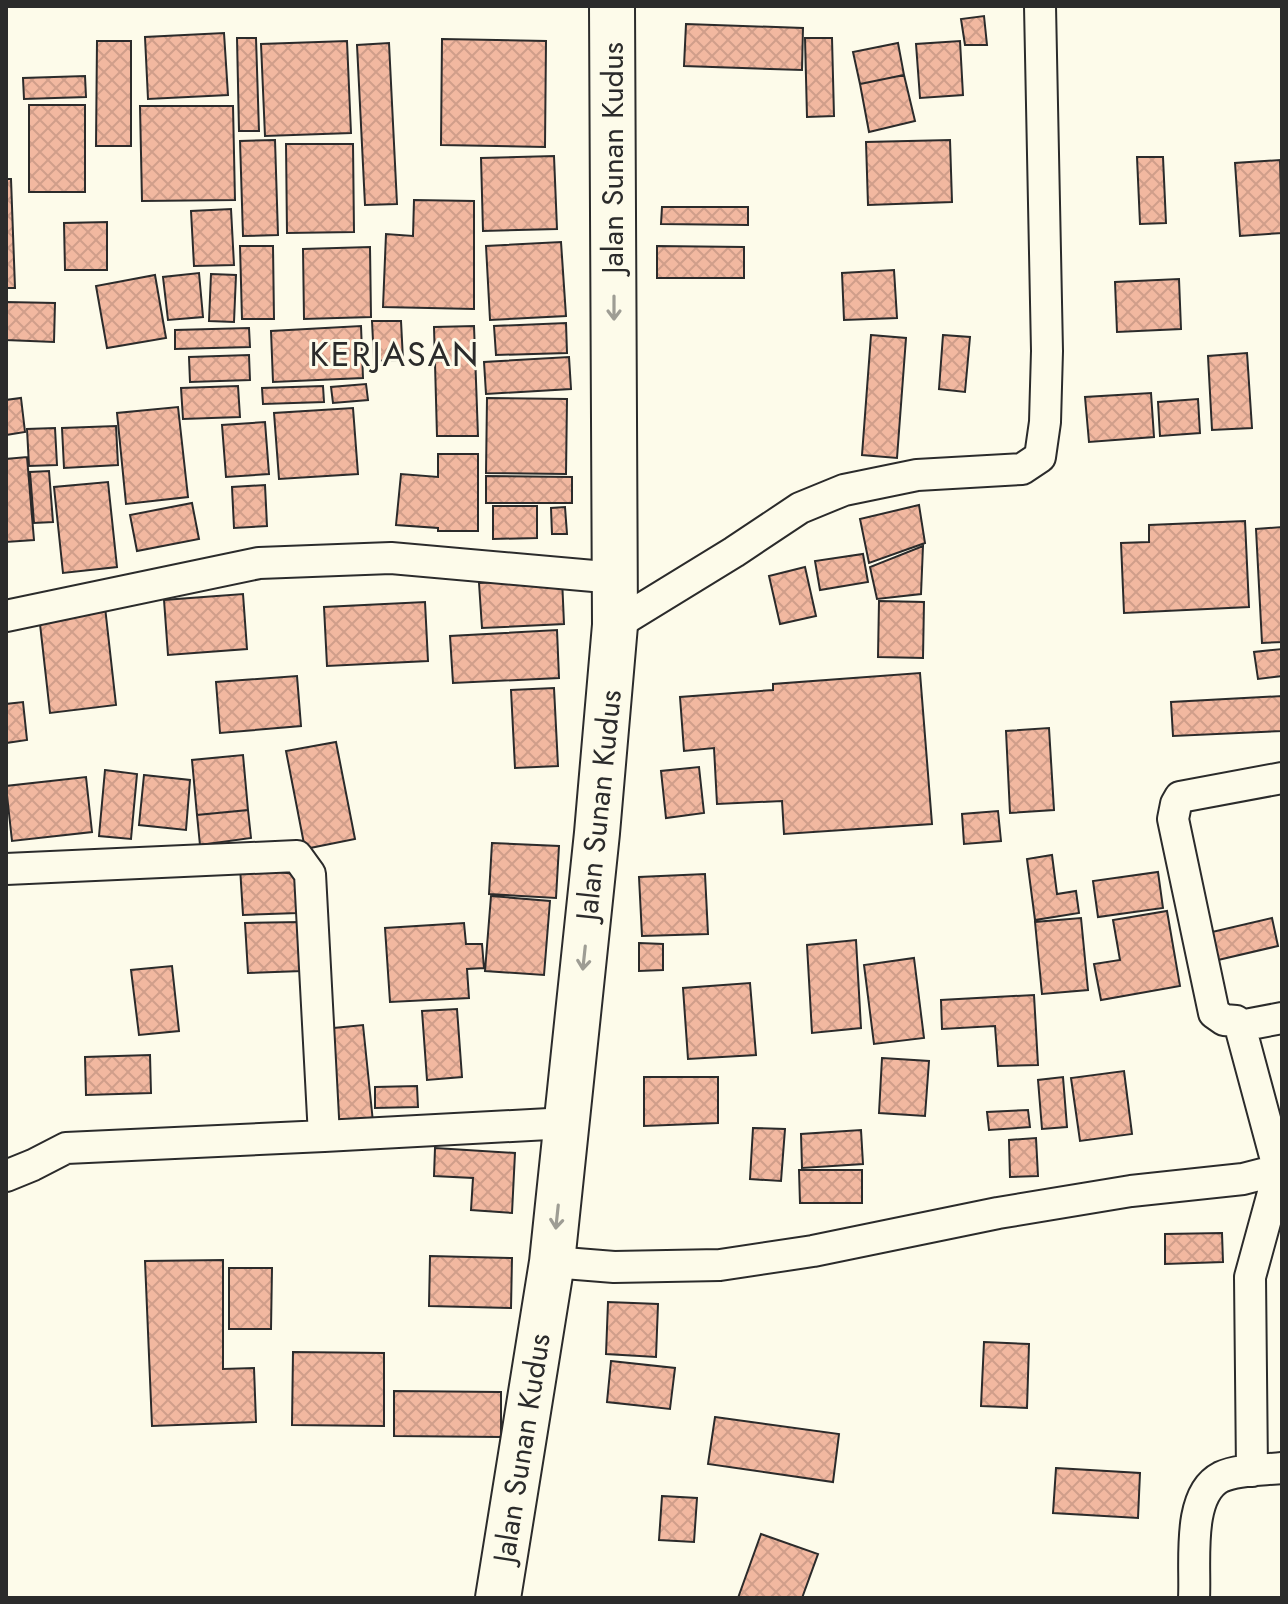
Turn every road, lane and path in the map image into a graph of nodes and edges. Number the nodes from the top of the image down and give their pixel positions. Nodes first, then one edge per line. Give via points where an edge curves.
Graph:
1 (612, 6) edge
2 (1040, 6) edge
3 (616, 578) junction
4 (6, 616) edge
5 (615, 625) junction
6 (1282, 778) edge
7 (6, 869) edge
8 (1282, 1018) edge
9 (1240, 1026) junction
10 (567, 1123) junction
11 (324, 1136) junction
12 (1280, 1170) edge
13 (6, 1176) edge
14 (552, 1262) junction
15 (1282, 1468) edge
16 (1252, 1471) junction
17 (498, 1598) edge
18 (1194, 1598) edge

1 -> 3 main road, Jalan Sunan Kudus
2 - 5 street via 1047,351 1040,457 1022,469 917,475 844,490 800,508
3 - 4 street via 391,558 259,563
3 - 5 main road, Jalan Sunan Kudus
5 -> 10 main road, Jalan Sunan Kudus
6 - 9 street via 1180,797 1174,812 1214,1013
7 - 11 street via 297,856 310,874
8 - 9 street
9 - 12 street
10 - 11 street
10 -> 14 main road, Jalan Sunan Kudus
11 - 13 street via 66,1148
12 - 14 street via 998,1213 720,1265
12 - 16 street via 1250,1277
14 - 17 main road, Jalan Sunan Kudus
15 - 16 street
16 - 18 street via 1223,1476 1207,1487 1197,1509

